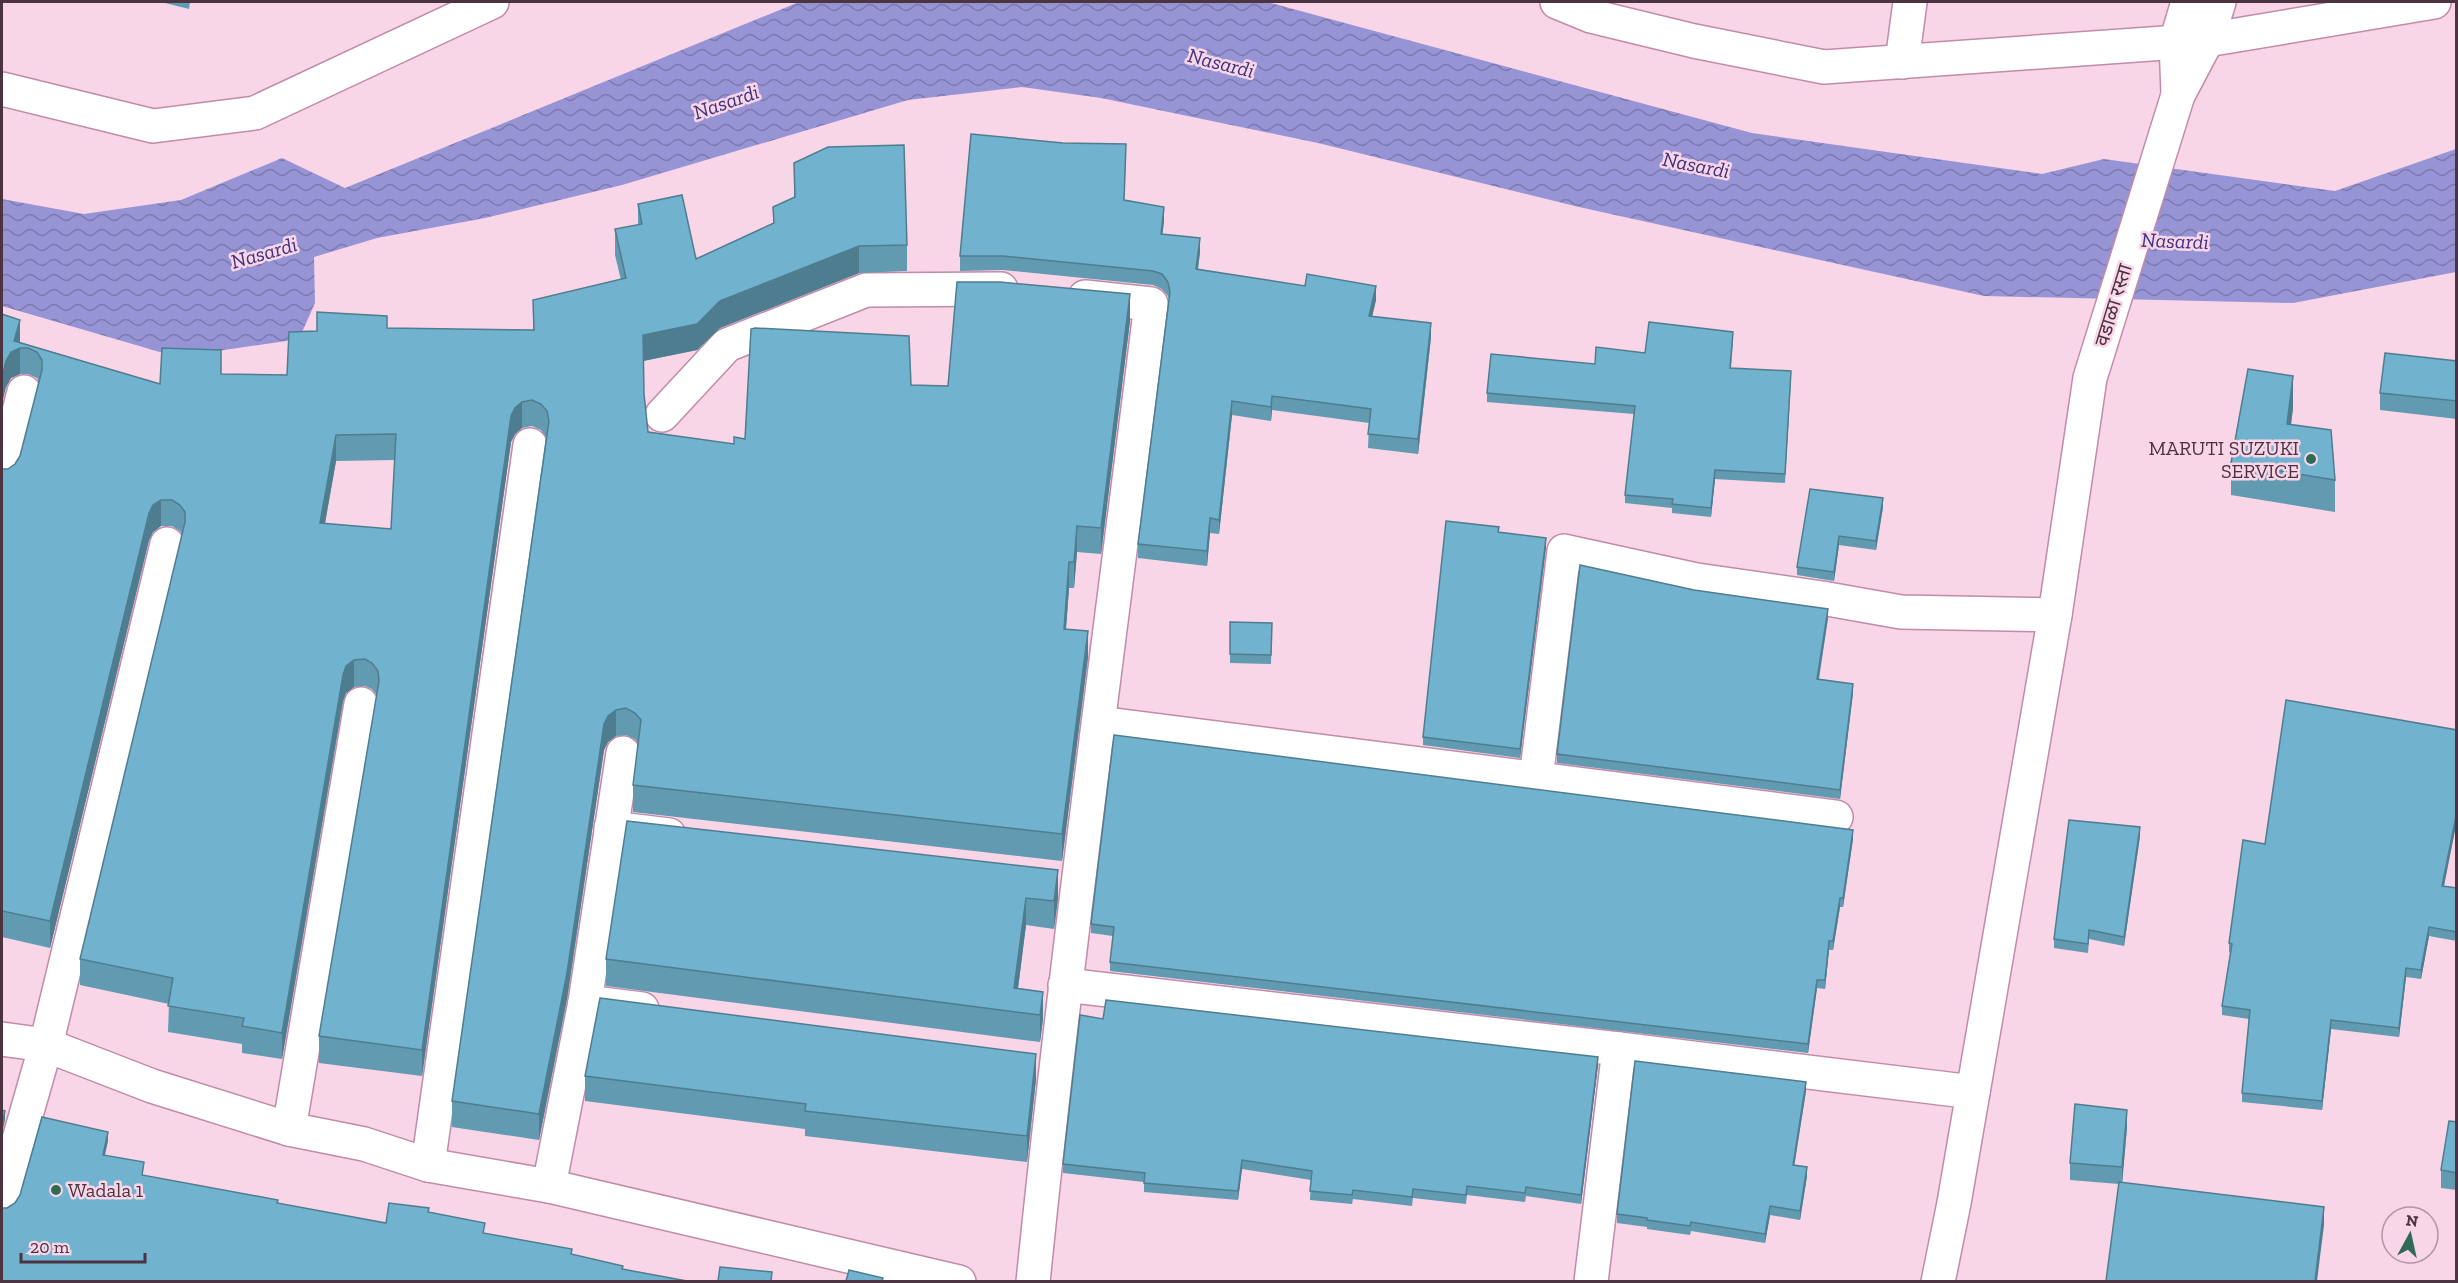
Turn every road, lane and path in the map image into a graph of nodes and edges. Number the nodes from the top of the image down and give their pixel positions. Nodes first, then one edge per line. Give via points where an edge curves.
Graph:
1 (492, 2) edge
2 (1557, 2) edge
3 (1910, 2) edge
4 (2188, 2) edge
5 (2218, 2) edge
6 (2434, 2) edge
7 (2192, 41) junction
8 (1902, 62) junction
9 (2, 89) edge
10 (24, 392) dead end
11 (662, 415) dead end
12 (530, 445) dead end
13 (2, 477) edge
14 (167, 544) dead end
15 (2055, 615) junction
16 (361, 704) dead end
17 (1099, 723) junction
18 (623, 753) dead end
19 (1536, 778) junction
20 (1836, 817) dead end
21 (611, 828) junction
22 (704, 838) edge
23 (1065, 985) junction
24 (585, 1002) junction
25 (667, 1013) edge
26 (2, 1039) edge
27 (46, 1045) junction
28 (1619, 1049) junction
29 (1973, 1092) junction
30 (289, 1129) junction
31 (428, 1165) junction
32 (549, 1186) junction
33 (2, 1199) edge
34 (959, 1281) edge
35 (1033, 1281) edge
36 (1591, 1281) edge
37 (1938, 1281) edge

1 - 9 street via 255,113 153,126
2 - 8 street via 1592,16 1694,41 1824,67
3 - 8 street
4 - 7 street
5 - 7 street
6 - 7 street
7 - 8 street
7 - 15 street, वडाळा रस्ता via 2090,378
10 - 13 street
11 - 17 street via 727,345 866,290 1001,288 1151,304
12 - 31 street
14 - 27 street
15 - 19 street via 1900,612 1697,580 1564,551
15 - 29 street, वडाळा रस्ता
16 - 30 street
17 - 19 street
17 - 23 street via 1065,880
18 - 21 street
19 - 20 street
21 - 22 street
21 - 24 street
23 - 28 street
23 - 35 street via 1043,1061
24 - 25 street
24 - 32 street
26 - 27 street
27 - 30 street via 152,1086
27 - 33 street
28 - 29 street
28 - 36 street
29 - 37 street, वडाळा रस्ता
30 - 31 street via 364,1144
31 - 32 street
32 - 34 street

